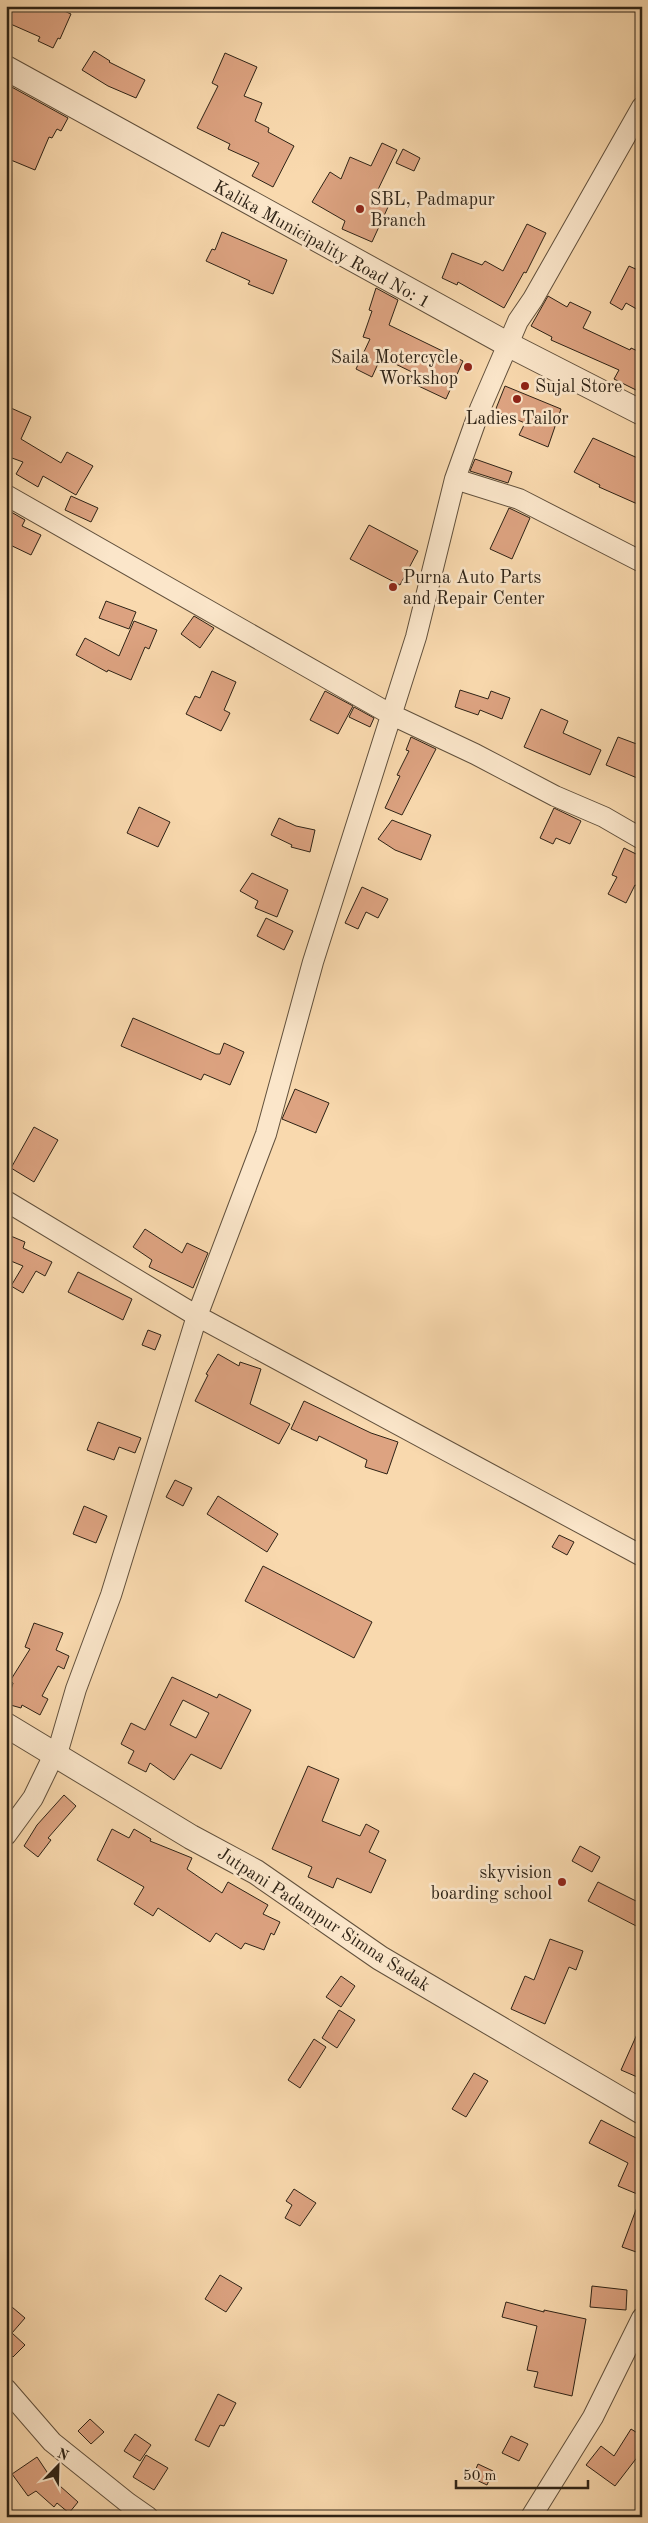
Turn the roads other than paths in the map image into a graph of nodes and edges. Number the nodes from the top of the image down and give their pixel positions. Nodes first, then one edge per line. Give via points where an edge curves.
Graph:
1 (6, 68) edge
2 (642, 107) edge
3 (509, 345) junction
4 (642, 413) edge
5 (456, 479) junction
6 (6, 495) edge
7 (642, 562) edge
8 (390, 714) junction
9 (642, 839) edge
10 (6, 1201) edge
11 (197, 1316) junction
12 (642, 1556) edge
13 (6, 1725) edge
14 (57, 1754) junction
15 (6, 1835) edge
16 (642, 2112) edge
17 (642, 2318) edge
18 (6, 2389) edge
19 (148, 2517) edge
20 (531, 2517) edge

1 - 3 street, Kalika Municipality Road No: 1
2 - 3 street via 518,321
3 - 4 street, Kalika Municipality Road No: 1
3 - 5 street via 480,409
5 - 7 street via 519,499
5 - 8 street via 416,637
6 - 8 street
8 - 9 street via 604,817
8 - 11 street via 313,962 266,1134
10 - 11 street
11 - 12 street
11 - 14 street
13 - 14 street, Jutpani Padampur Simna Sadak
14 - 15 street via 33,1798
14 - 16 street, Jutpani Padampur Simna Sadak via 191,1837 256,1872 380,1958
17 - 20 street via 593,2417
18 - 19 street via 52,2442

